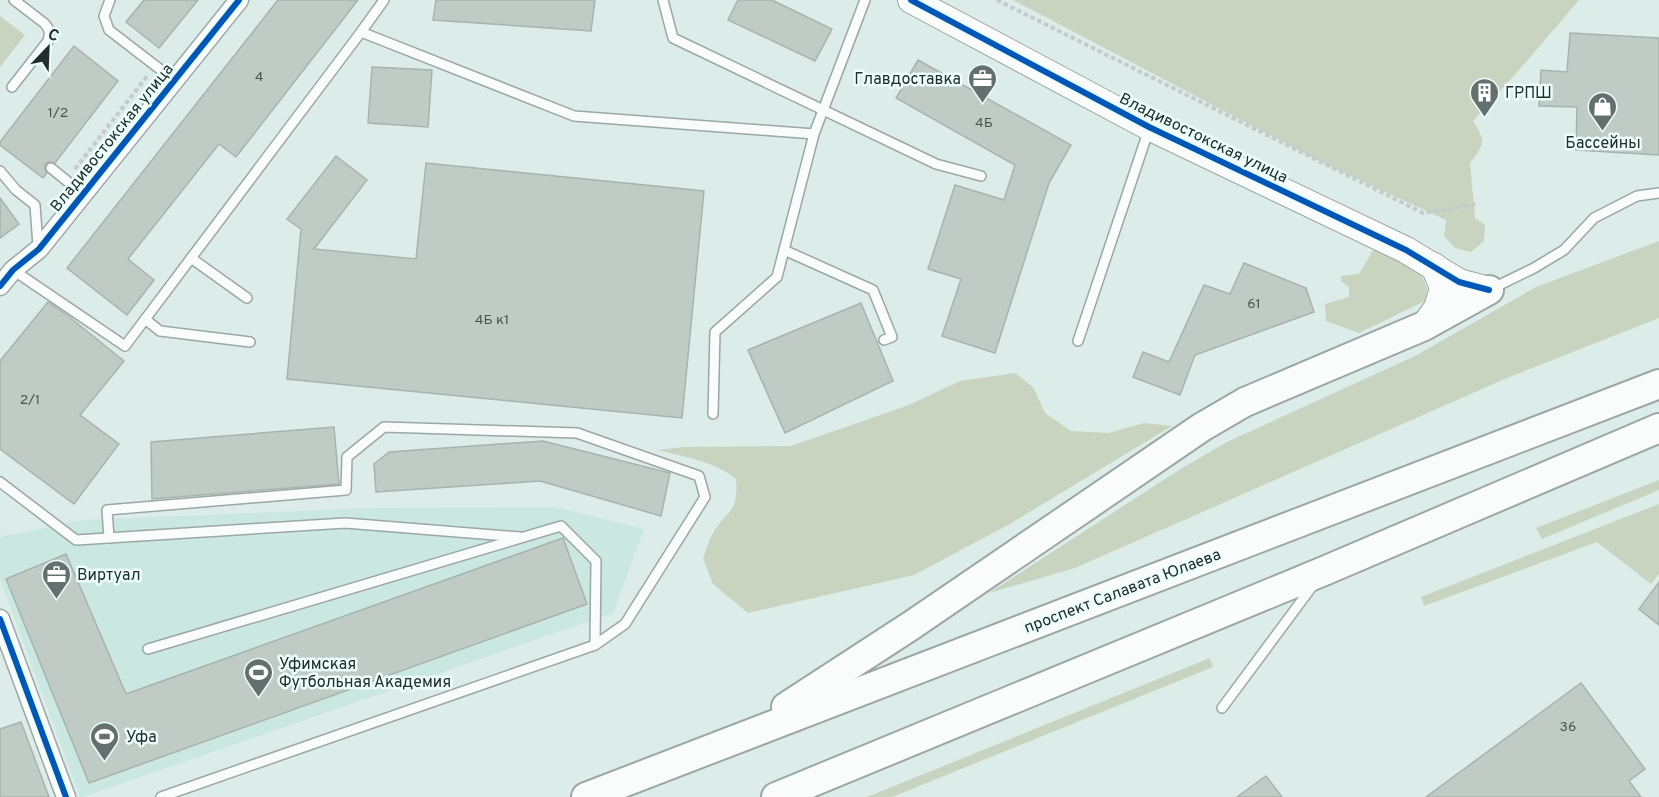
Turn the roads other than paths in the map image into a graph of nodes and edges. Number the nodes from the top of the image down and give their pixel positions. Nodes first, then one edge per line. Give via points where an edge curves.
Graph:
1 (15, 0) edge
2 (110, 0) edge
3 (239, 0) edge
4 (384, 0) edge
5 (663, 0) edge
6 (865, 0) edge
7 (911, 0) edge
8 (361, 32) junction
9 (174, 80) junction
10 (12, 87) dead end
11 (824, 108) junction
12 (1149, 127) junction
13 (814, 134) junction
14 (51, 168) dead end
15 (0, 171) edge
16 (981, 176) dead end
17 (1659, 193) edge
18 (83, 194) junction
19 (39, 249) junction
20 (784, 250) junction
21 (191, 258) junction
22 (1434, 266) junction
23 (13, 270) junction
24 (0, 286) edge
25 (1489, 290) junction
26 (246, 298) dead end
27 (145, 319) junction
28 (1424, 326) junction
29 (884, 340) dead end
30 (1078, 340) dead end
31 (250, 342) dead end
32 (1659, 384) edge
33 (713, 414) dead end
34 (1659, 428) edge
35 (0, 482) edge
36 (526, 537) junction
37 (109, 538) junction
38 (1324, 570) junction
39 (0, 619) edge
40 (595, 645) junction
41 (148, 649) dead end
42 (1222, 708) dead end
43 (738, 739) junction
44 (66, 797) edge
45 (161, 797) edge
46 (586, 797) edge
47 (776, 797) edge

1 - 10 lane via 48,27 50,36
2 - 9 lane via 104,16 109,30
3 - 9 street, Владивостокская улица
4 - 8 lane
5 - 11 lane via 673,38
6 - 11 lane
7 - 12 street, Владивостокская улица
8 - 13 lane via 574,116
8 - 21 lane
9 - 18 street, Владивостокская улица
11 - 13 lane
11 - 16 lane via 936,164
12 - 22 street, Владивостокская улица
12 - 30 lane
13 - 20 lane
14 - 18 lane
15 - 19 lane via 35,205
17 - 25 lane via 1637,196 1594,218 1564,250
18 - 19 street, Владивостокская улица
19 - 23 street, Владивостокская улица
20 - 29 lane via 873,290 892,337
20 - 33 lane via 777,277 715,332
21 - 26 lane
21 - 27 lane
22 - 25 street, Владивостокская улица via 1459,282
22 - 28 street via 1443,288 1437,308
23 - 24 street, Владивостокская улица
23 - 27 lane via 125,346
25 - 28 main road
27 - 31 lane via 160,331
28 - 43 main road via 1245,402 1202,427
32 - 43 main road, проспект Салавата Юлаева
34 - 38 main road
35 - 37 lane via 76,540
36 - 37 lane via 345,524
36 - 40 lane via 561,526 596,561
36 - 41 lane
37 - 40 lane via 107,510 346,490 347,457 384,427 577,433 699,476 705,496 625,624
38 - 42 lane
38 - 47 main road
39 - 44 street
40 - 45 lane
43 - 46 main road, проспект Салавата Юлаева

